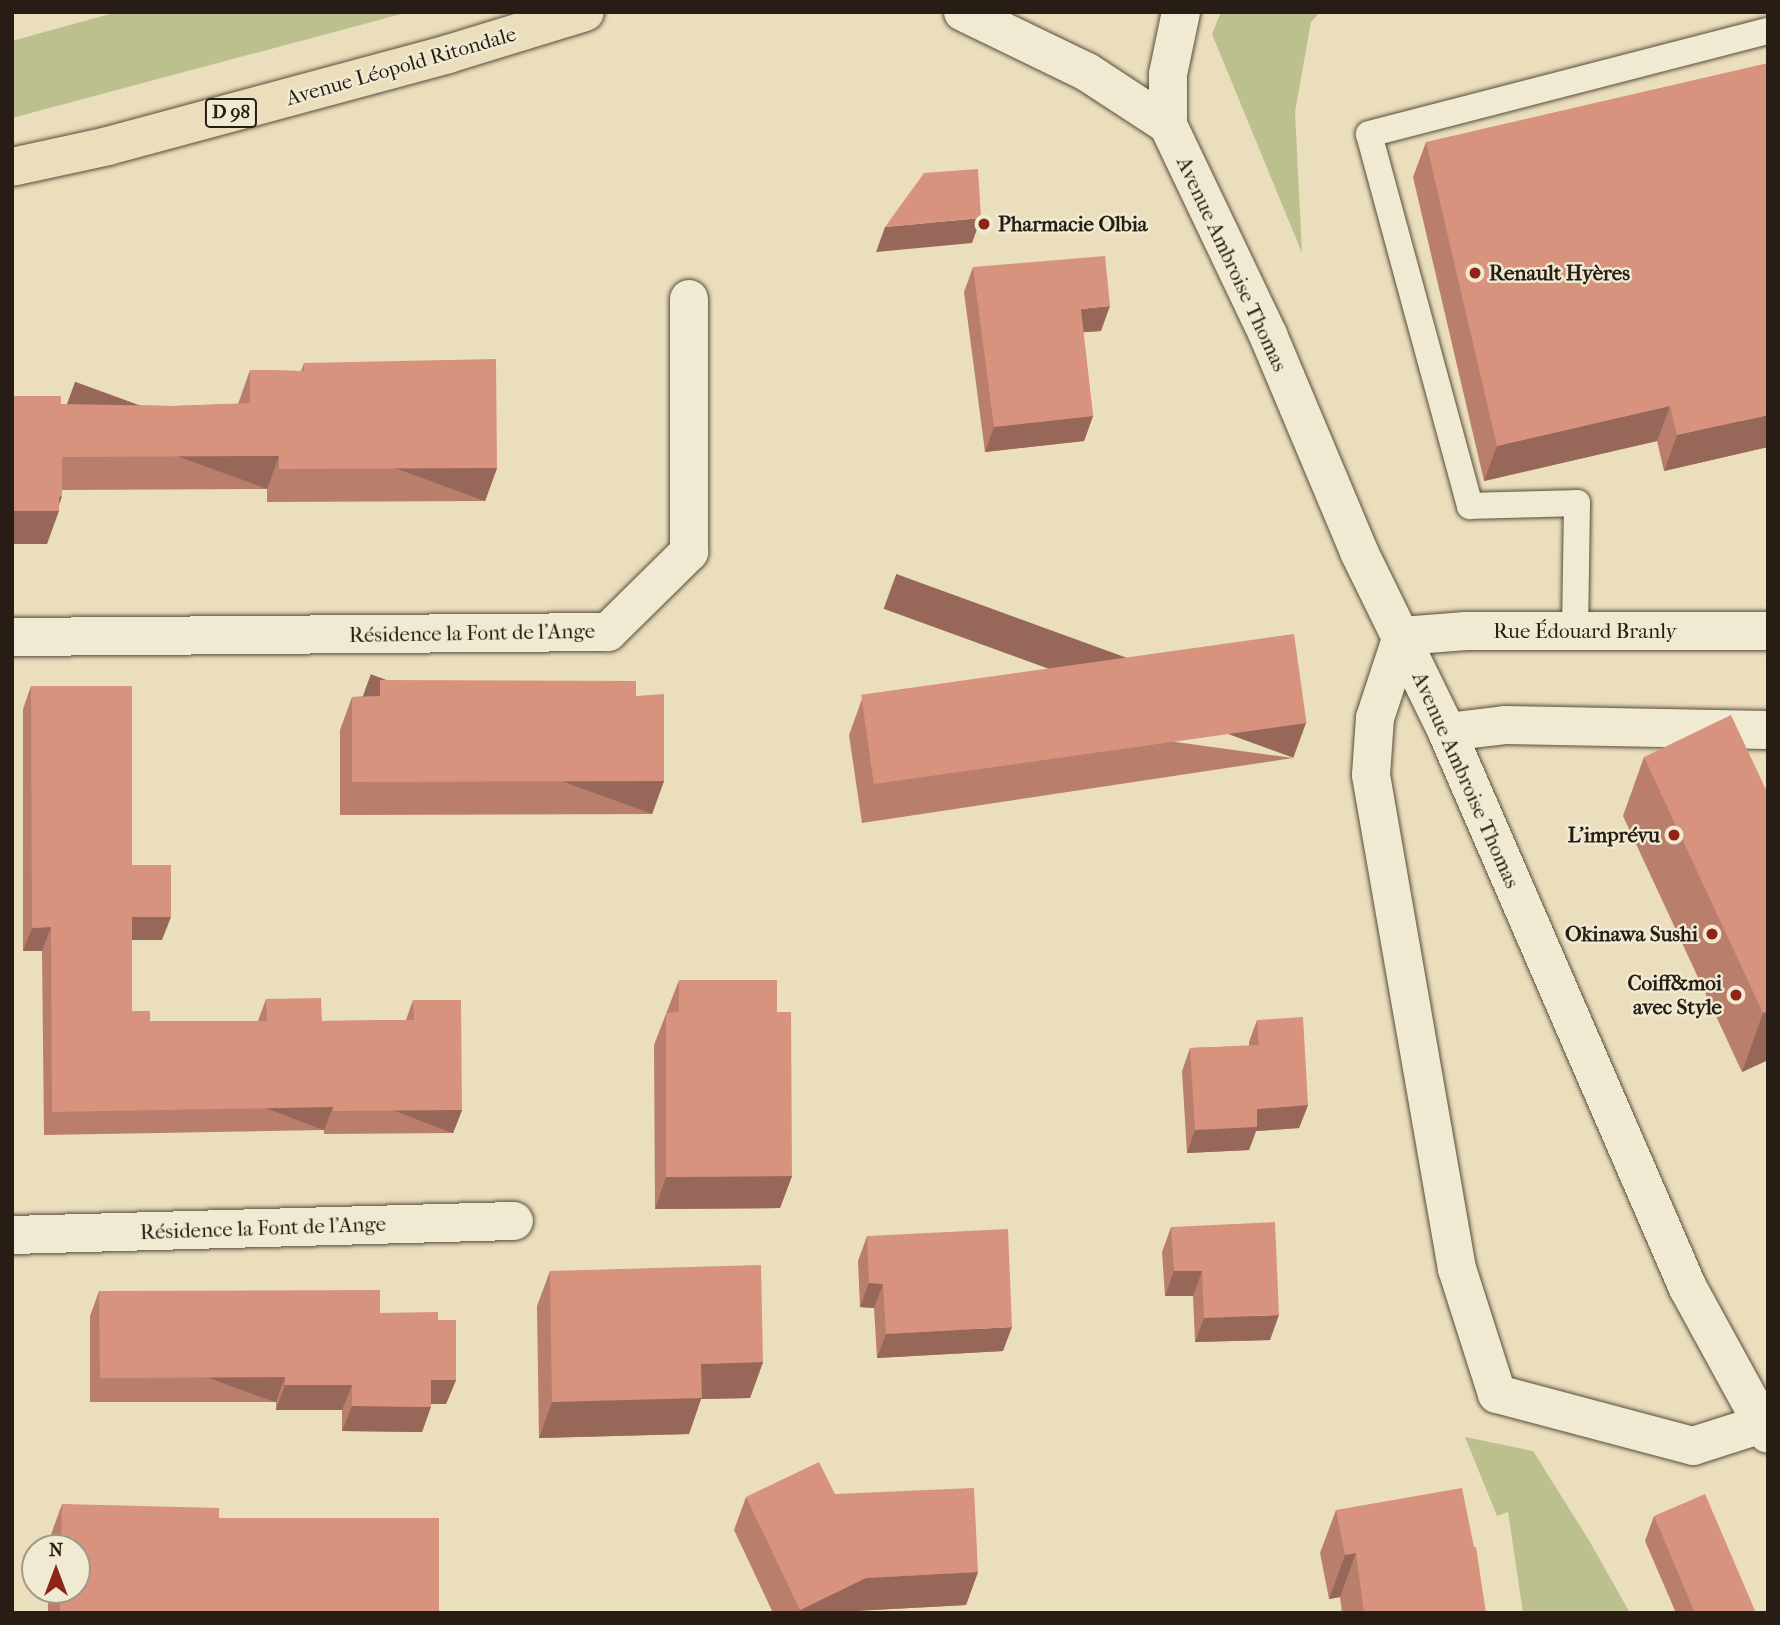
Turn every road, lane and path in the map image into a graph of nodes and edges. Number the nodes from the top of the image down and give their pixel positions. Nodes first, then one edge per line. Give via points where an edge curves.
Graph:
1 (585, 12) edge
2 (963, 12) edge
3 (1181, 12) edge
4 (1768, 31) edge
5 (1167, 125) junction
6 (12, 167) edge
7 (689, 299) dead end
8 (1575, 631) junction
9 (1768, 631) edge
10 (1402, 636) junction
11 (12, 637) edge
12 (1768, 730) edge
13 (1447, 732) junction
14 (514, 1220) dead end
15 (12, 1235) edge
16 (1765, 1429) edge

1 - 6 highway, Avenue Léopold Ritondale / D 98 via 108,146
2 - 5 street via 1087,72
3 - 5 street, Avenue Ambroise Thomas via 1168,74
4 - 8 lane via 1369,134 1470,506 1577,503
5 - 10 street, Avenue Ambroise Thomas via 1268,335 1359,552
7 - 11 street, Résidence la Font de l'Ange via 689,552 608,632
8 - 9 street, Rue Édouard Branly
8 - 10 street, Rue Édouard Branly
10 - 13 street, Avenue Ambroise Thomas
10 - 16 street via 1375,718 1371,775 1457,1269 1497,1394 1693,1446
12 - 13 street via 1505,725
13 - 16 street, Avenue Ambroise Thomas via 1688,1288
14 - 15 street, Résidence la Font de l'Ange

